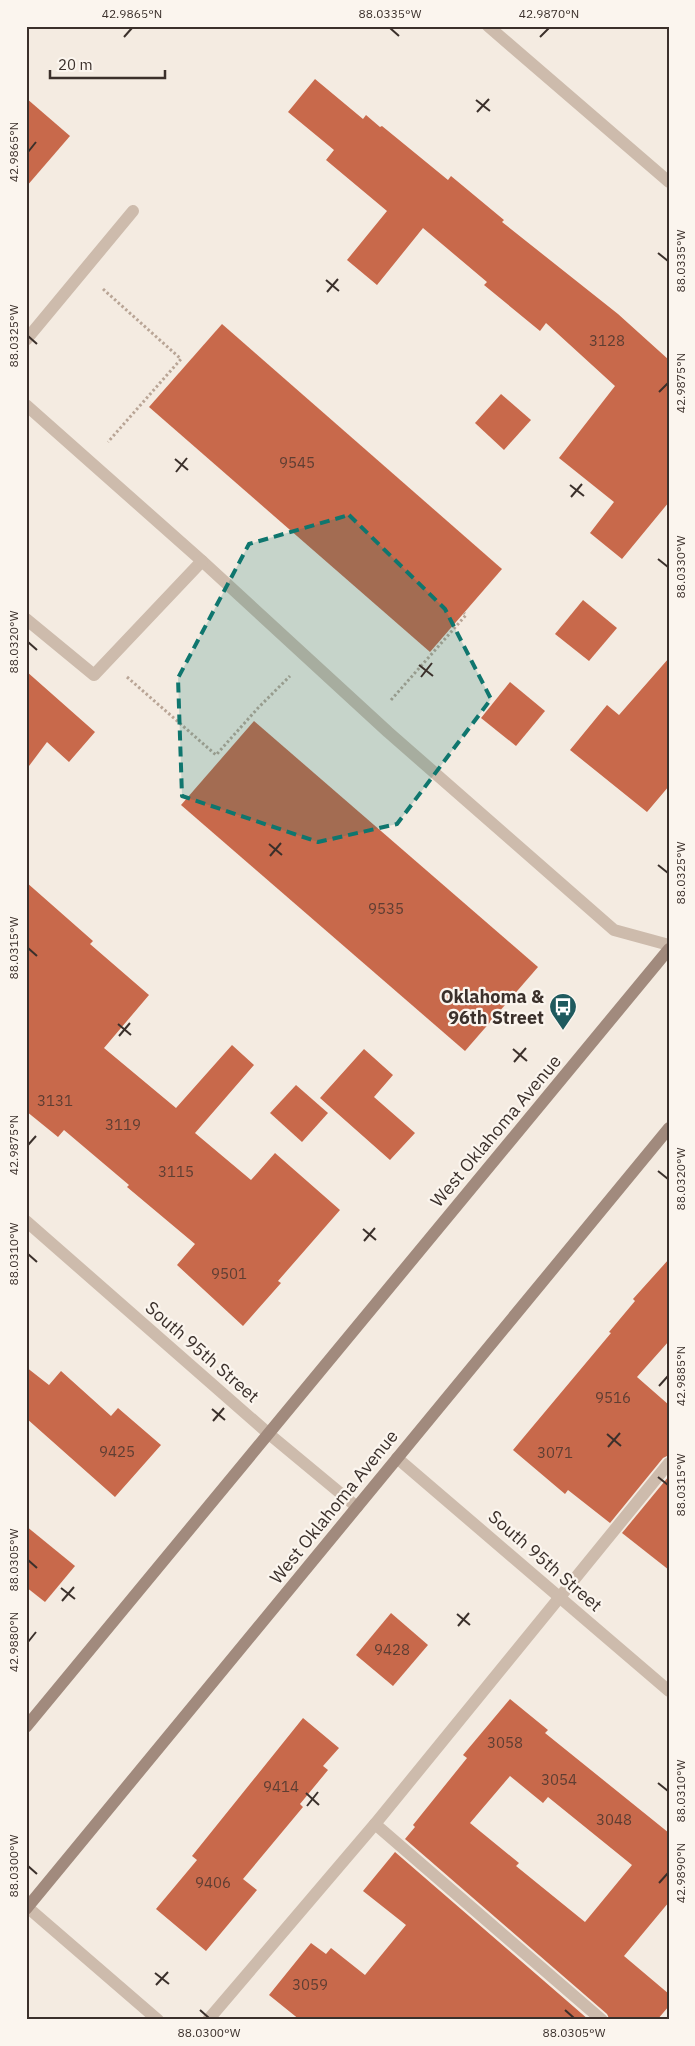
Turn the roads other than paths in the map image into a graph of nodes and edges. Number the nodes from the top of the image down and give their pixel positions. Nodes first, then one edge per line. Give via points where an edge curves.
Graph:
1 (488, 26) edge
2 (669, 182) edge
3 (133, 211) dead end
4 (26, 340) edge
5 (26, 404) edge
6 (202, 560) junction
7 (26, 619) edge
8 (669, 945) edge
9 (669, 950) edge
10 (669, 1128) edge
11 (26, 1221) edge
12 (269, 1434) junction
13 (397, 1458) junction
14 (669, 1464) edge
15 (356, 1507) junction
16 (560, 1597) junction
17 (669, 1691) edge
18 (26, 1727) edge
19 (375, 1824) junction
20 (27, 1907) edge
21 (158, 2020) edge
22 (208, 2020) edge
23 (602, 2020) edge

1 - 2 street
3 - 4 street
5 - 6 street
6 - 7 street via 94,675
6 - 8 street via 374,719 614,930
9 - 12 main road, West Oklahoma Avenue
10 - 13 main road, West Oklahoma Avenue
11 - 12 street, South 95th Street
12 - 15 street, South 95th Street
12 - 18 main road, West Oklahoma Avenue
13 - 15 main road, West Oklahoma Avenue
13 - 16 street, South 95th Street
14 - 16 street
15 - 20 main road, West Oklahoma Avenue
16 - 17 street, South 95th Street
16 - 19 street
19 - 22 street
19 - 23 street
20 - 21 street

